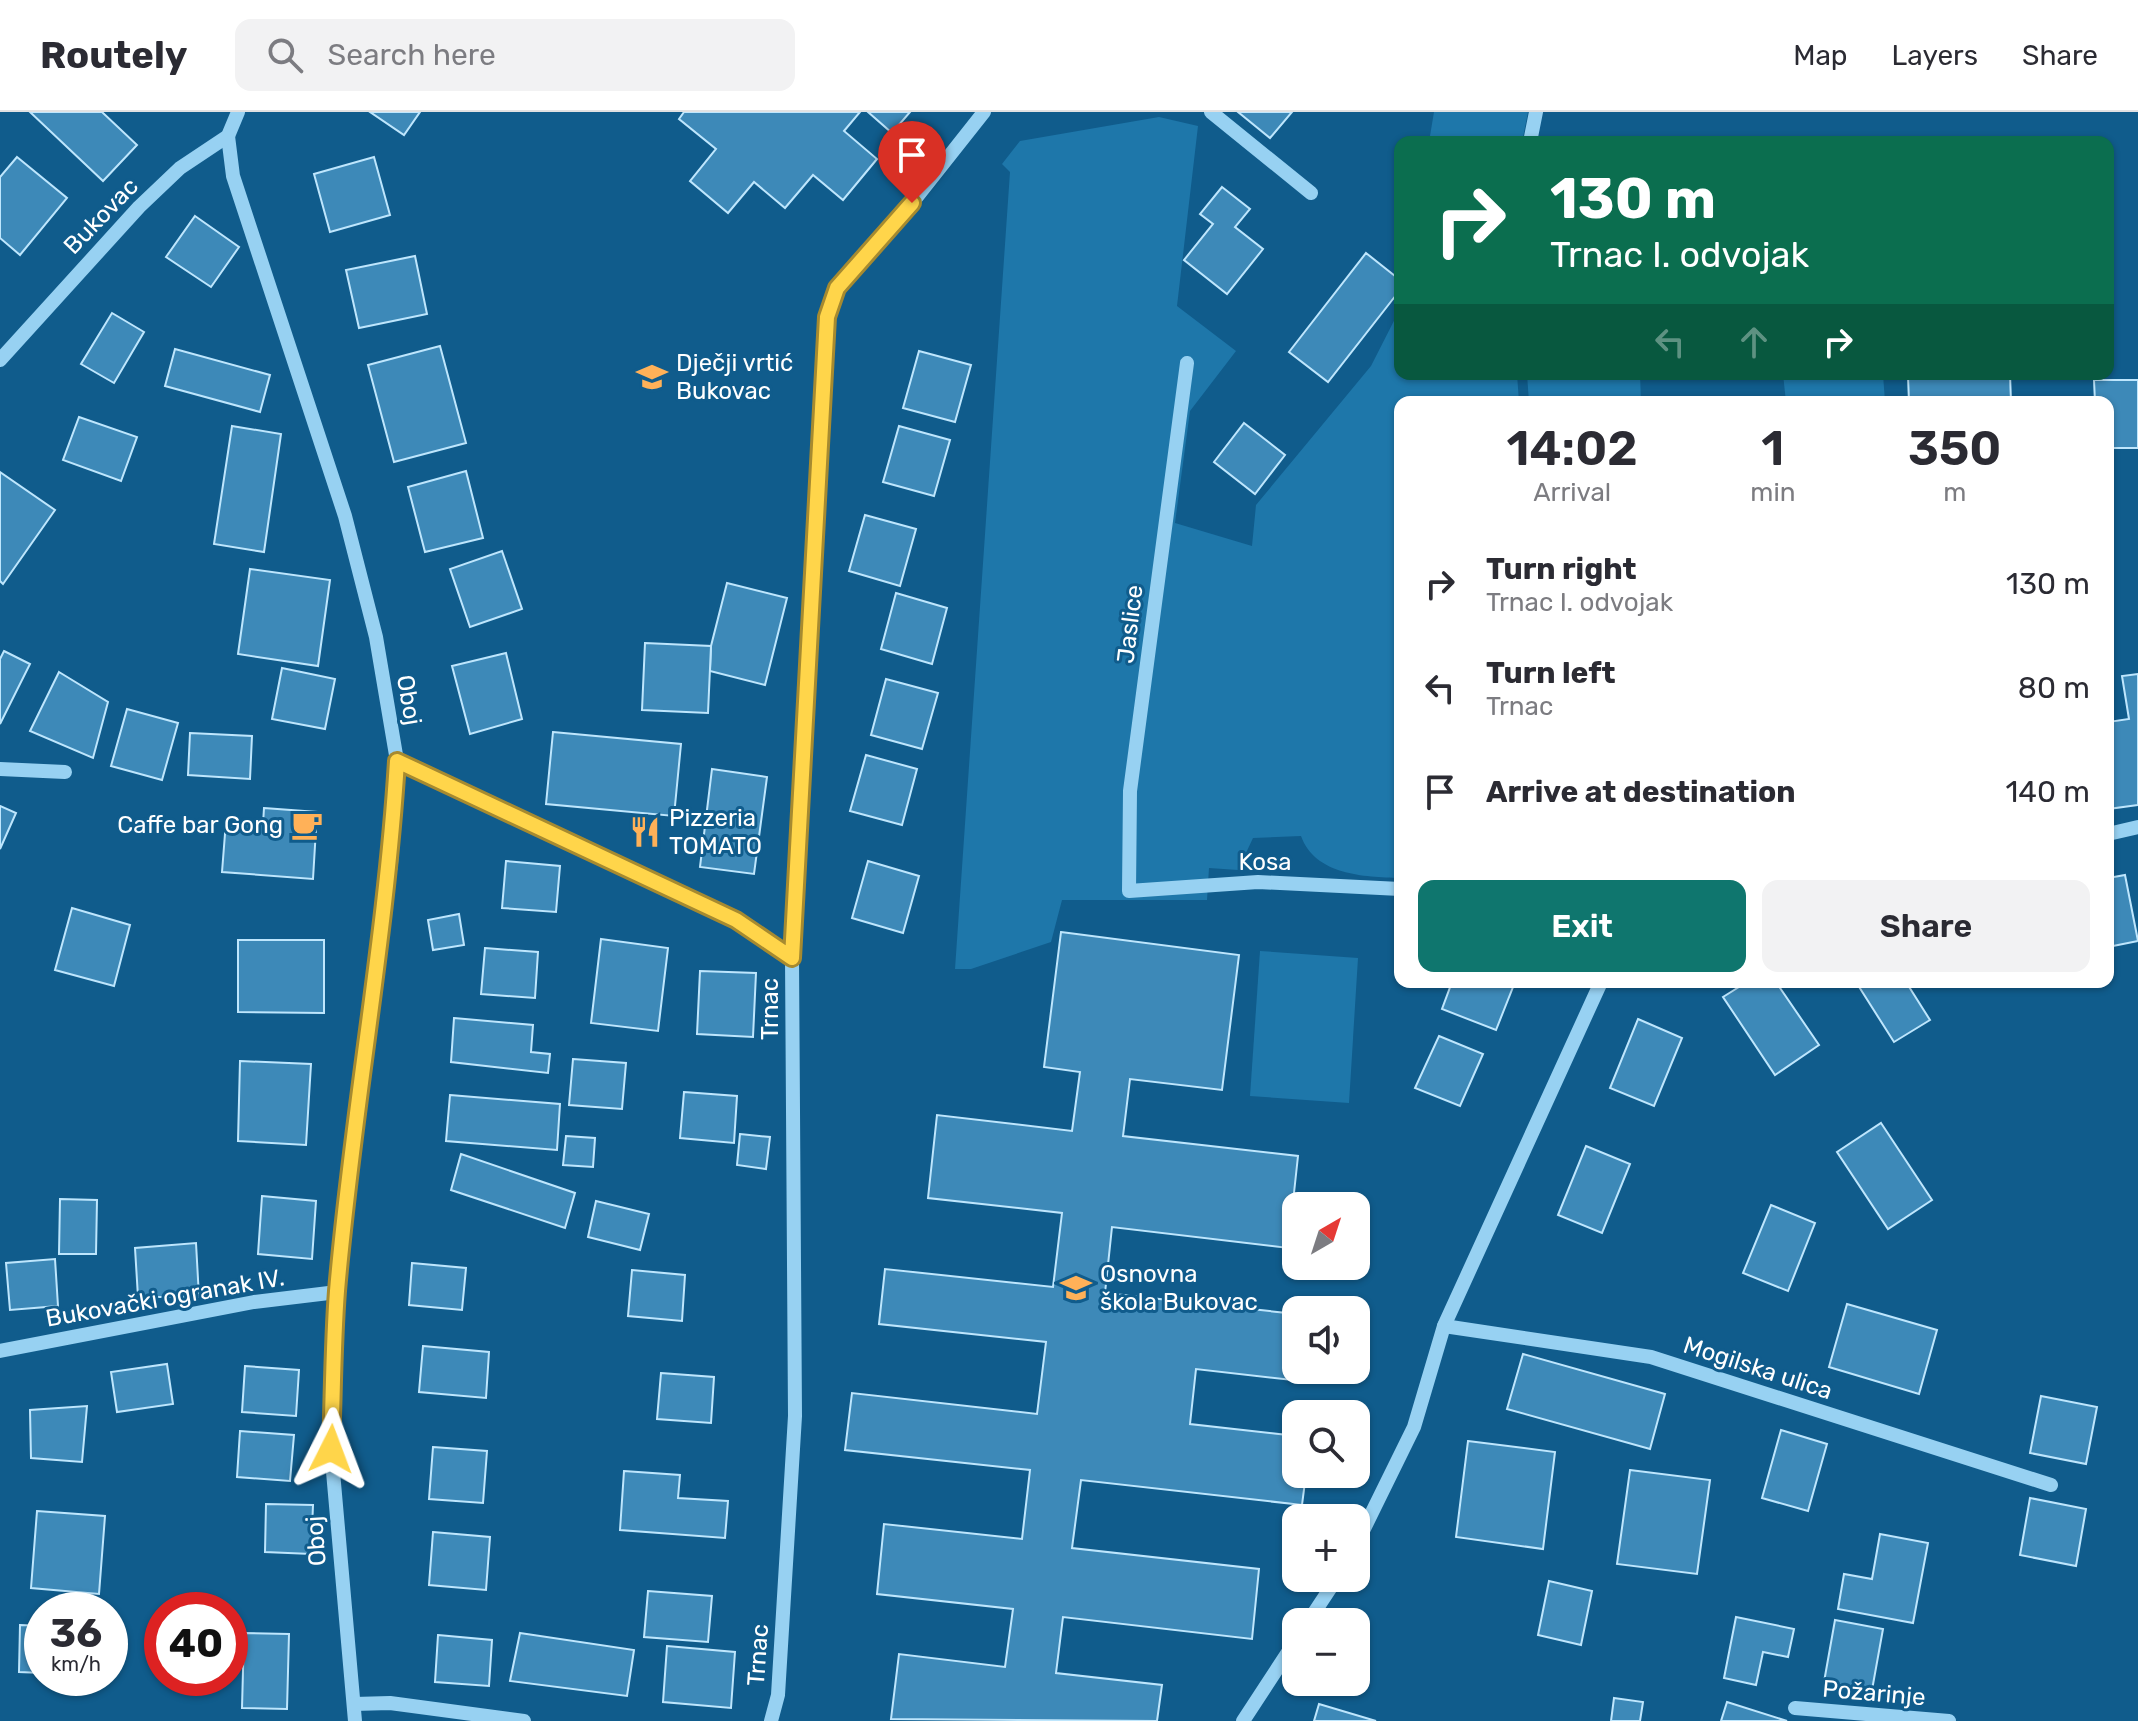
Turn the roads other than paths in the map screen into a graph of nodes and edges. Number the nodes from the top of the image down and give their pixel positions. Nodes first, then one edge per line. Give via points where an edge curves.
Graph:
1 (238, 112) edge
2 (984, 112) edge
3 (1211, 112) edge
4 (1536, 112) edge
5 (228, 136) junction
6 (1531, 136) edge
7 (1311, 193) dead end
8 (0, 360) edge
9 (1187, 363) dead end
10 (397, 761) junction
11 (0, 769) edge
12 (65, 772) dead end
13 (2138, 827) edge
14 (2114, 833) edge
15 (1394, 889) edge
16 (1129, 891) joint
17 (792, 958) junction
18 (1598, 988) edge
19 (337, 1292) junction
20 (1444, 1326) junction
21 (0, 1351) edge
22 (2051, 1485) dead end
23 (1370, 1517) edge
24 (1282, 1661) edge
25 (354, 1704) junction
26 (1795, 1708) dead end
27 (355, 1721) edge
28 (524, 1721) edge
29 (771, 1721) edge
30 (1243, 1721) edge
31 (1949, 1721) edge

1 - 5 street
2 - 17 street, Trnac via 829,303
3 - 7 street
4 - 6 street
5 - 8 street, Bukovac via 180,168 139,207
5 - 10 street, Oboj via 233,176 345,516 376,637
9 - 16 street, Jaslice via 1130,791
10 - 17 street via 736,920
10 - 19 street, Oboj via 391,864
11 - 12 street
13 - 14 street
15 - 16 street, Kosa via 1258,882
17 - 29 street, Trnac via 795,1416 778,1695
18 - 20 street
19 - 21 street, Bukovački ogranak IV. via 254,1302
19 - 25 street, Oboj via 331,1449
20 - 22 street, Mogilska ulica via 1651,1357
20 - 23 street via 1414,1427
24 - 30 street
25 - 27 street, Oboj
25 - 28 street via 390,1703
26 - 31 street, Požarinje

